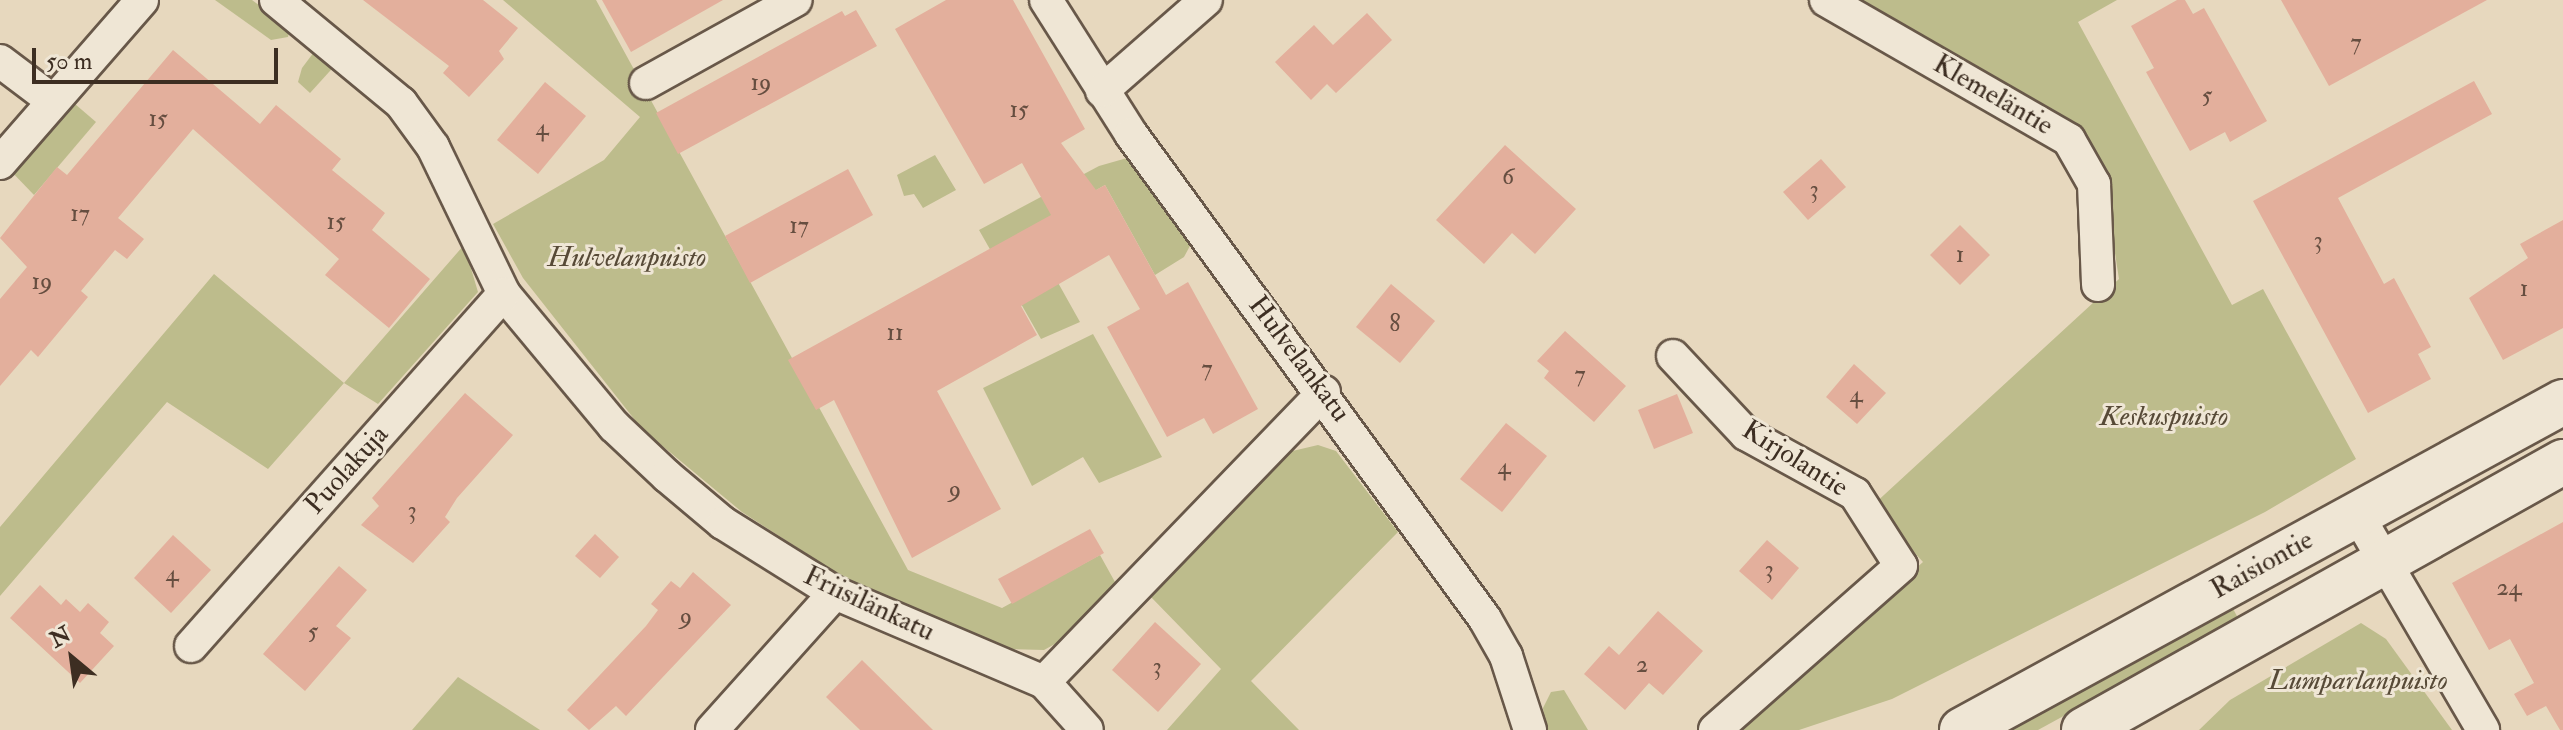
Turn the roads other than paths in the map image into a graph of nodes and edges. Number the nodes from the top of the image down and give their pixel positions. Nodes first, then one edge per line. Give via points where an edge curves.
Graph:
1 (142, 0) edge
2 (276, 0) edge
3 (796, 0) edge
4 (1046, 0) edge
5 (1206, 0) edge
6 (1826, 0) edge
7 (0, 61) edge
8 (646, 83) dead end
9 (1102, 91) junction
10 (53, 101) junction
11 (0, 163) edge
12 (2098, 285) dead end
13 (504, 294) junction
14 (1673, 356) dead end
15 (1324, 392) junction
16 (2563, 402) edge
17 (2563, 462) edge
18 (2357, 514) junction
19 (2384, 559) junction
20 (835, 593) junction
21 (191, 646) dead end
22 (1044, 682) junction
23 (712, 730) edge
24 (1087, 730) edge
25 (1530, 730) edge
26 (1715, 730) edge
27 (1962, 730) edge
28 (2084, 730) edge
29 (2483, 730) edge

1 - 10 street
2 - 13 street, Friisilänkatu via 401,103 456,195
3 - 8 street
4 - 9 street, Hulvelankatu
5 - 9 street
6 - 12 street, Klemeläntie via 2022,107 2069,140 2094,184
7 - 10 street
9 - 15 street, Hulvelankatu
10 - 11 street
13 - 20 street, Friisilänkatu via 614,426 667,476 723,523
13 - 21 street, Puolakuja
14 - 26 street, Kirjolantie via 1746,434 1855,494 1901,566
15 - 22 street
15 - 25 street, Hulvelankatu via 1485,619 1512,669
16 - 18 main road, Raisiontie
17 - 19 main road, Raisiontie
18 - 19 street
18 - 27 main road, Raisiontie
19 - 28 main road, Raisiontie
19 - 29 street
20 - 22 street, Friisilänkatu
20 - 23 street
22 - 24 street

